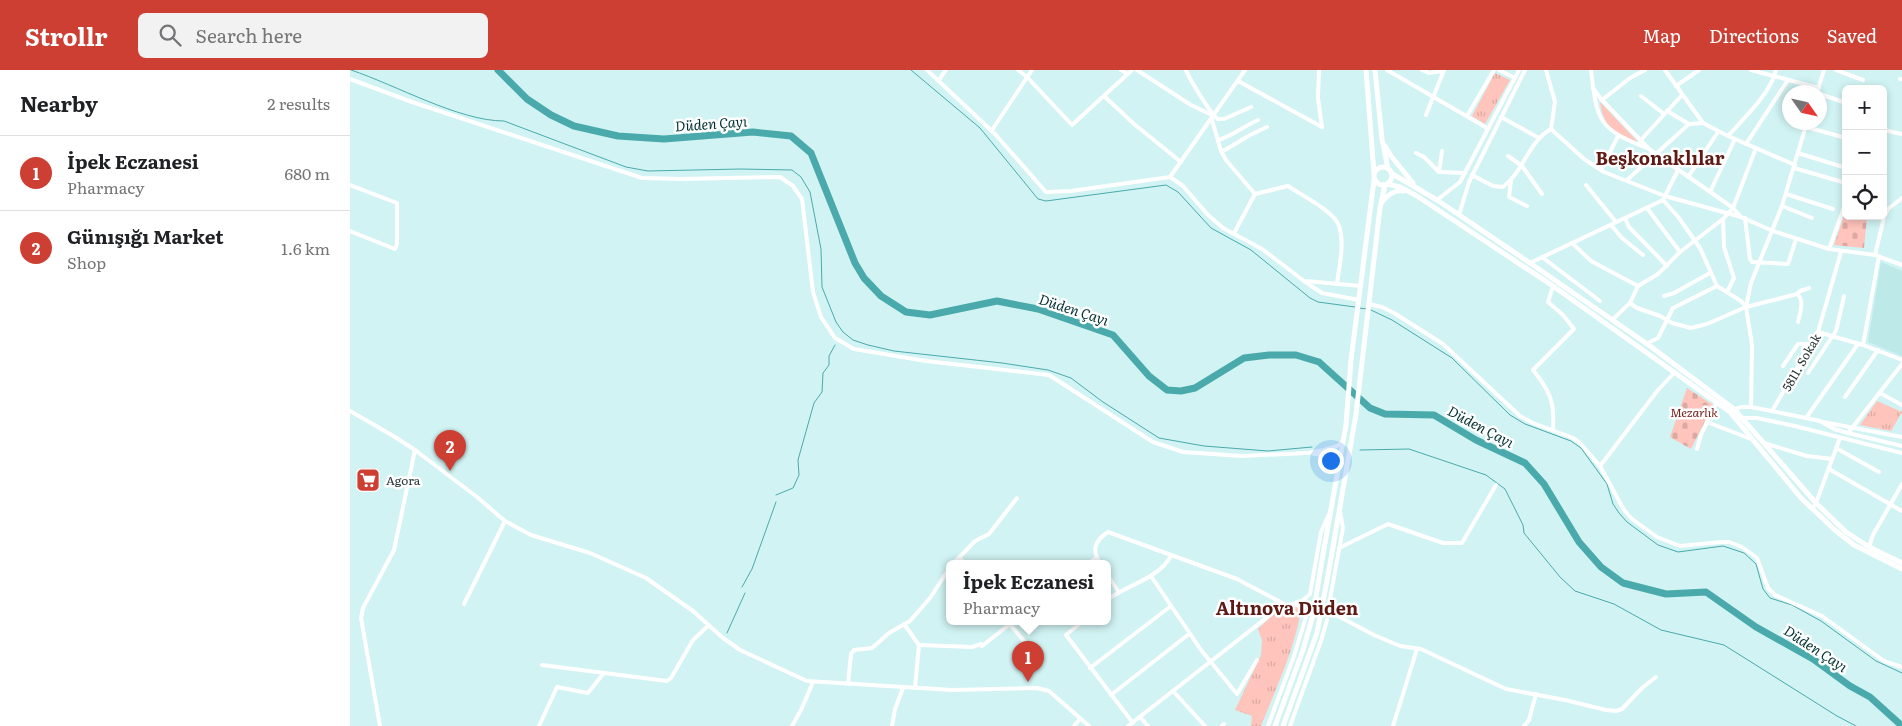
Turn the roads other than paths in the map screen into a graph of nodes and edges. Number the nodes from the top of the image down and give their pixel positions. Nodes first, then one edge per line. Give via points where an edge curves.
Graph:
1 (927, 70) edge
2 (946, 70) edge
3 (1018, 70) edge
4 (1032, 70) edge
5 (1121, 70) edge
6 (1132, 70) edge
7 (1138, 70) edge
8 (1186, 70) edge
9 (1245, 70) edge
10 (1319, 70) edge
11 (1366, 70) edge
12 (1375, 70) edge
13 (1387, 70) edge
14 (1422, 70) edge
15 (1494, 70) edge
16 (1499, 70) edge
17 (1519, 70) edge
18 (1525, 70) edge
19 (1546, 70) edge
20 (1591, 70) edge
21 (1645, 70) edge
22 (1664, 70) edge
23 (1699, 70) edge
24 (1751, 70) edge
25 (1776, 70) edge
26 (1824, 70) edge
27 (1836, 70) edge
28 (1443, 71) edge
29 (1128, 74) junction
30 (1027, 77) junction
31 (1774, 77) junction
32 (1515, 78) junction
33 (350, 79) edge
34 (1788, 80) junction
35 (1863, 80) dead end
36 (938, 81) junction
37 (1238, 81) junction
38 (1802, 85) edge
39 (1820, 85) edge
40 (1676, 86) junction
41 (1593, 88) junction
42 (1682, 95) junction
43 (1827, 95) edge
44 (1104, 96) junction
45 (1433, 96) junction
46 (1641, 96) dead end
47 (1602, 100) junction
48 (1842, 101) edge
49 (1251, 108) dead end
50 (1666, 112) junction
51 (1426, 116) dead end
52 (1467, 116) junction
53 (1213, 117) junction
54 (1501, 117) junction
55 (1258, 120) dead end
56 (1703, 123) junction
57 (1689, 124) junction
58 (1267, 127) dead end
59 (1487, 128) junction
60 (1551, 129) junction
61 (992, 130) junction
62 (1805, 130) edge
63 (1822, 130) edge
64 (1886, 130) edge
65 (1718, 132) junction
66 (1902, 134) edge
67 (1618, 136) junction
68 (1728, 136) junction
69 (1842, 137) edge
70 (1540, 138) junction
71 (1382, 139) junction
72 (1218, 140) junction
73 (1735, 140) junction
74 (1639, 143) junction
75 (1746, 144) junction
76 (1756, 148) junction
77 (1221, 151) junction
78 (1442, 151) dead end
79 (1416, 153) dead end
80 (1798, 153) junction
81 (1656, 154) junction
82 (1508, 156) dead end
83 (1181, 162) junction
84 (1522, 166) junction
85 (1794, 166) junction
86 (1842, 167) edge
87 (1601, 170) junction
88 (1678, 170) junction
89 (1390, 171) junction
90 (1439, 172) junction
91 (1374, 173) junction
92 (1465, 173) junction
93 (1472, 175) junction
94 (1170, 177) junction
95 (1688, 177) junction
96 (1374, 180) junction
97 (1511, 180) junction
98 (1628, 180) junction
99 (1842, 182) edge
100 (1386, 184) junction
101 (350, 185) edge
102 (1586, 185) dead end
103 (1417, 188) junction
104 (1408, 192) junction
105 (1710, 192) junction
106 (1255, 194) junction
107 (1542, 194) dead end
108 (1786, 194) junction
109 (1664, 198) junction
110 (1902, 198) edge
111 (1437, 200) junction
112 (1382, 203) junction
113 (1527, 206) dead end
114 (1782, 206) junction
115 (1647, 208) junction
116 (1733, 208) junction
117 (1833, 209) dead end
118 (1842, 213) edge
119 (1726, 214) junction
120 (1459, 215) junction
121 (1625, 218) junction
122 (1742, 218) junction
123 (1812, 218) dead end
124 (1722, 219) junction
125 (1616, 222) junction
126 (1611, 225) junction
127 (350, 231) edge
128 (1774, 231) junction
129 (1234, 233) junction
130 (1796, 239) junction
131 (1694, 240) junction
132 (1572, 243) junction
133 (1829, 249) junction
134 (1680, 252) junction
135 (1841, 252) junction
136 (1642, 256) dead end
137 (1877, 256) junction
138 (1542, 257) junction
139 (1530, 263) junction
140 (1759, 263) junction
141 (1667, 266) junction
142 (1902, 266) edge
143 (1710, 273) junction
144 (1304, 281) junction
145 (1337, 284) junction
146 (1361, 286) junction
147 (1553, 286) junction
148 (1638, 286) junction
149 (1717, 286) junction
150 (1810, 288) dead end
151 (1727, 292) junction
152 (1797, 294) junction
153 (1664, 296) dead end
154 (1844, 296) dead end
155 (1359, 300) junction
156 (1600, 301) dead end
157 (1630, 303) junction
158 (1369, 304) junction
159 (1746, 307) junction
160 (1666, 319) junction
161 (1612, 320) junction
162 (1798, 322) dead end
163 (1818, 332) junction
164 (1833, 336) junction
165 (1646, 344) junction
166 (1811, 344) junction
167 (1858, 344) junction
168 (1863, 345) junction
169 (1878, 350) junction
170 (1902, 360) edge
171 (1902, 364) edge
172 (1783, 366) dead end
173 (1674, 373) junction
174 (1808, 373) dead end
175 (1880, 393) junction
176 (1845, 397) dead end
177 (1717, 402) junction
178 (1902, 405) edge
179 (1751, 407) junction
180 (1732, 410) junction
181 (350, 411) edge
182 (1772, 411) junction
183 (1735, 418) junction
184 (1742, 418) junction
185 (1806, 418) junction
186 (1820, 421) junction
187 (1707, 422) junction
188 (1853, 427) junction
189 (1553, 430) junction
190 (1848, 433) junction
191 (1902, 437) edge
192 (1840, 438) junction
193 (1754, 440) junction
194 (1343, 442) junction
195 (1762, 442) junction
196 (1902, 446) edge
197 (1836, 448) junction
198 (415, 450) junction
199 (1697, 450) dead end
200 (1307, 453) junction
201 (1902, 453) edge
202 (1832, 460) junction
203 (1340, 464) junction
204 (1600, 466) junction
205 (1829, 469) junction
206 (1880, 472) dead end
207 (1902, 484) edge
208 (1496, 485) dead end
209 (1900, 494) edge
210 (1017, 498) dead end
211 (1816, 503) junction
212 (1892, 504) junction
213 (1332, 507) junction
214 (1812, 509) junction
215 (1339, 511) junction
216 (1902, 511) edge
217 (505, 521) junction
218 (1869, 547) junction
219 (1339, 548) junction
220 (1171, 556) junction
221 (1097, 557) junction
222 (959, 558) joint
223 (961, 560) edge
224 (1093, 560) edge
225 (1098, 560) edge
226 (1902, 562) edge
227 (1902, 569) edge
228 (946, 574) edge
229 (1151, 576) junction
230 (1111, 580) edge
231 (1118, 591) junction
232 (1111, 597) edge
233 (1301, 602) junction
234 (464, 604) dead end
235 (1294, 604) junction
236 (1172, 606) junction
237 (1288, 606) junction
238 (1314, 607) junction
239 (1321, 610) junction
240 (1329, 611) junction
241 (1306, 617) dead end
242 (1327, 620) dead end
243 (904, 624) junction
244 (709, 625) junction
245 (1005, 625) edge
246 (1011, 625) edge
247 (1077, 625) edge
248 (1189, 634) junction
249 (919, 645) junction
250 (1312, 649) junction
251 (1417, 649) junction
252 (1303, 650) junction
253 (1035, 654) dead end
254 (1294, 656) junction
255 (1257, 660) dead end
256 (1315, 660) junction
257 (1210, 662) junction
258 (542, 665) dead end
259 (1090, 668) junction
260 (1902, 668) edge
261 (603, 674) junction
262 (1656, 677) dead end
263 (813, 682) junction
264 (848, 684) junction
265 (903, 688) junction
266 (915, 688) junction
267 (1173, 691) junction
268 (1536, 694) junction
269 (1111, 696) junction
270 (1140, 717) junction
271 (1080, 719) junction
272 (1133, 723) junction
273 (380, 726) edge
274 (539, 726) edge
275 (792, 726) edge
276 (892, 726) edge
277 (1074, 726) edge
278 (1089, 726) edge
279 (1128, 726) edge
280 (1148, 726) edge
281 (1205, 726) edge
282 (1268, 726) edge
283 (1276, 726) edge
284 (1283, 726) edge
285 (1290, 726) edge
286 (1393, 726) edge
287 (1524, 726) edge

1 - 36 street
2 - 36 street
3 - 30 street
4 - 30 street
5 - 29 street
6 - 29 street
7 - 53 street
8 - 53 street
9 - 37 street
10 - 37 street via 1322,127
11 - 91 main road
12 - 71 main road
13 - 45 street
14 - 28 street via 1429,73
15 - 52 street
16 - 32 street
17 - 32 street
18 - 54 street
19 - 60 street via 1555,102
20 - 41 street
21 - 47 street
22 - 40 street
23 - 40 street
24 - 31 street
25 - 31 street
26 - 39 street
27 - 35 street
28 - 45 street
29 - 44 street
30 - 44 street via 1072,125
30 - 61 street
31 - 34 street
31 - 68 street
32 - 59 street
33 - 200 street via 642,178 780,177 793,186 802,199 813,292 821,317 835,338 854,349 1050,375 1153,442 1183,452 1242,456
34 - 38 street
34 - 75 street
36 - 61 street
37 - 53 street
40 - 42 street
41 - 47 street
41 - 67 street via 1602,122
42 - 50 street
42 - 56 street
43 - 48 street
44 - 83 street
45 - 51 street
45 - 52 street
46 - 50 street
47 - 74 street
49 - 53 street via 1224,119
50 - 57 street
50 - 74 street
52 - 59 street
53 - 72 street
53 - 83 street
54 - 70 street
54 - 93 street
55 - 72 street
56 - 57 street
56 - 65 street
57 - 81 street
58 - 77 street
59 - 92 street
60 - 70 street
60 - 87 street
61 - 94 street via 1046,192
62 - 80 street
63 - 69 street
64 - 66 street
65 - 68 street
65 - 95 street
67 - 74 street
67 - 87 street
68 - 73 street
70 - 84 street via 1529,150
71 - 89 main road
71 - 103 main road via 1391,156
72 - 77 street
73 - 75 street
73 - 105 street
74 - 81 street
75 - 76 street
76 - 85 street
76 - 116 street
77 - 106 street via 1234,172
78 - 90 street
79 - 90 street
80 - 85 street
80 - 86 street
81 - 88 street
81 - 98 street
82 - 84 street
83 - 94 street
84 - 97 street
84 - 107 street
85 - 99 street
85 - 108 street
87 - 98 street
88 - 95 street
88 - 109 street
89 - 91 main road via 1380,168
89 - 100 main road via 1391,180
89 - 103 main road
90 - 92 street
91 - 96 main road
92 - 111 street via 1460,182
93 - 97 street via 1493,186 1503,187
93 - 120 street
94 - 129 street via 1183,186 1208,215
95 - 105 street
96 - 100 main road via 1378,184
96 - 146 main road
97 - 113 street via 1509,197
98 - 109 street
100 - 104 main road
100 - 112 main road
101 - 127 street via 397,203 397,244 395,249
102 - 125 street
103 - 111 main road
104 - 112 main road via 1397,190
104 - 147 main road
105 - 116 street
106 - 129 street
106 - 145 street via 1288,186 1334,218 1340,227 1342,248
108 - 114 street
108 - 117 street
109 - 115 street
109 - 119 street
109 - 131 street
110 - 137 street via 1888,209 1884,217
111 - 120 main road
112 - 158 main road
114 - 123 street
114 - 128 street
115 - 121 street
115 - 134 street
116 - 119 street
116 - 122 street
118 - 133 street
119 - 122 street
119 - 124 street
120 - 139 main road
121 - 125 street
121 - 141 street via 1629,227
122 - 128 street
122 - 140 street via 1750,259
124 - 131 street
124 - 151 street via 1724,247 1734,278
125 - 126 street
126 - 132 street
126 - 136 street
128 - 130 street
128 - 140 street
129 - 144 street via 1262,249
130 - 133 street
130 - 140 street via 1788,264
131 - 134 street
131 - 143 street
132 - 138 street
132 - 148 street via 1592,261
133 - 135 street
134 - 141 street
135 - 137 street
135 - 163 street, 5811. Sokak
137 - 142 street
137 - 168 street
138 - 139 street
138 - 156 street
139 - 161 main road
140 - 159 street
141 - 148 street
143 - 149 street
143 - 153 street
144 - 145 street
144 - 155 street via 1322,293
145 - 146 street
146 - 155 main road
147 - 173 main road
147 - 189 street via 1548,302 1574,328 1533,370 1546,385 1553,401
148 - 157 street
149 - 151 street
149 - 160 street via 1674,308
150 - 152 street
151 - 159 street
152 - 159 street
152 - 162 street via 1802,302
154 - 164 street
155 - 194 main road
157 - 160 street
157 - 161 street
158 - 189 street via 1394,313 1443,344 1511,408 1533,423
158 - 215 main road via 1356,414
159 - 160 street via 1691,328
159 - 179 street via 1752,345
160 - 165 street via 1658,338
161 - 165 main road
163 - 164 street
163 - 166 street, 5811. Sokak
164 - 167 street
164 - 174 street
165 - 180 main road
166 - 172 street via 1798,344
166 - 182 street, 5811. Sokak
167 - 168 street
167 - 185 street
168 - 169 street
169 - 170 street
169 - 176 street
171 - 175 street
173 - 177 main road
173 - 204 street
175 - 178 street
175 - 188 street
177 - 180 main road
177 - 187 street
179 - 180 street
179 - 182 street
180 - 183 main road
180 - 184 main road
181 - 198 street
182 - 185 street
183 - 184 street
183 - 193 main road
184 - 192 street via 1757,418
184 - 195 main road
185 - 186 street
186 - 188 street
186 - 190 street
187 - 193 street
187 - 199 street
188 - 190 street
188 - 191 street
189 - 204 street via 1580,443
190 - 196 street
192 - 197 street
192 - 201 street
193 - 214 main road
194 - 200 street
194 - 203 main road
195 - 202 street
195 - 211 main road
197 - 202 street
197 - 206 street
198 - 217 street
198 - 273 street via 394,550 363,608 361,618
200 - 203 street via 1330,456
202 - 205 street
203 - 213 main road
204 - 260 street via 1624,510 1657,538 1680,546 1729,542 1742,547 1757,558 1768,588 1775,595 1822,616 1884,661
205 - 211 street
205 - 212 street
207 - 209 street
208 - 219 street via 1462,543 1443,543 1388,524
209 - 212 street
210 - 222 street via 989,534 975,541
211 - 214 street
211 - 218 main road via 1846,532
212 - 216 street
212 - 218 street
213 - 233 street via 1321,532 1310,594
213 - 238 main road
214 - 227 main road via 1854,545
215 - 219 street via 1343,528
215 - 239 main road
217 - 234 street
217 - 244 street via 531,535 623,566 659,587
218 - 226 main road
219 - 240 street
220 - 221 street via 1108,532 1095,544
220 - 229 street
220 - 237 street via 1237,579
221 - 224 street
221 - 225 street
222 - 223 street
228 - 243 street via 930,598
229 - 231 street
229 - 236 street
230 - 231 street
231 - 232 street
233 - 235 street
233 - 238 street
235 - 237 street
235 - 238 street
236 - 248 street
236 - 259 street
237 - 257 street via 1280,608
238 - 239 street
238 - 252 main road
239 - 240 street
239 - 250 main road
240 - 251 street via 1400,646
241 - 254 street
242 - 256 street
243 - 249 street
243 - 264 street via 872,648 854,650
244 - 261 street via 693,640 667,681
244 - 263 street via 740,650
245 - 249 street via 981,645
246 - 253 street
247 - 259 street via 1066,635
248 - 257 street
248 - 269 street
249 - 266 street
250 - 256 street
250 - 284 main road
251 - 268 street via 1506,689
251 - 286 street
252 - 254 street
252 - 283 main road
254 - 282 street
255 - 257 street via 1237,694
256 - 285 street
257 - 267 street
258 - 261 street
259 - 269 street
261 - 274 street via 588,693 557,687
262 - 268 street via 1616,711
263 - 264 street
263 - 275 street
264 - 265 street
265 - 266 street
265 - 276 street
266 - 271 street via 1037,688 1049,691
267 - 270 street
267 - 281 street
268 - 287 street
269 - 272 street
270 - 272 street
270 - 280 street
271 - 277 street
271 - 278 street
272 - 279 street

